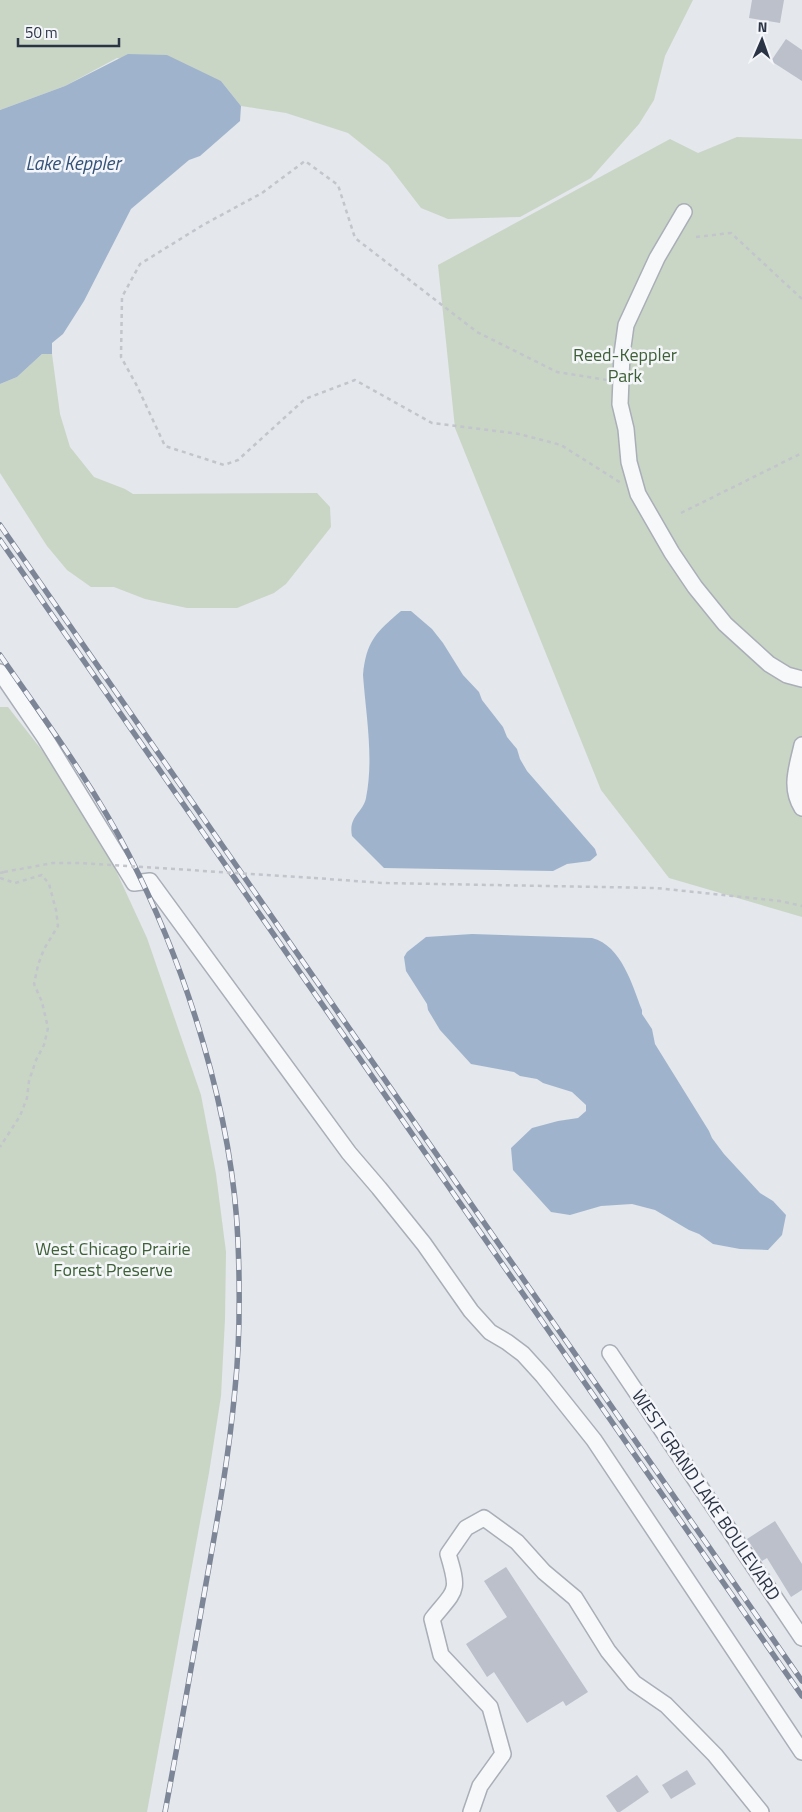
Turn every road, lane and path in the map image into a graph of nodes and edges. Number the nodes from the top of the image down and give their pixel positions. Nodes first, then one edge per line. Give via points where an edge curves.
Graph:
1 (684, 212) dead end
2 (696, 237) dead end
3 (802, 299) edge
4 (621, 382) junction
5 (802, 453) edge
6 (638, 494) junction
7 (681, 513) dead end
8 (0, 672) edge
9 (802, 679) edge
10 (802, 745) edge
11 (802, 808) edge
12 (2, 872) edge
13 (0, 878) edge
14 (802, 906) edge
15 (0, 1147) edge
16 (610, 1353) dead end
17 (802, 1638) edge
18 (802, 1752) edge
19 (471, 1812) edge
20 (761, 1812) edge

1 - 4 street via 657,258 626,325
2 - 3 path via 732,232
4 - 6 street via 620,404 629,462
4 - 6 path via 557,372 477,332 355,238 338,185 306,162 262,193 140,264 122,297 121,357 165,446 224,465 238,460 305,399 354,380 432,423 519,434 561,445
5 - 7 path
6 - 9 street via 672,553 725,624 769,664 787,675
8 - 18 street via 134,883 150,880 349,1153 424,1244 471,1311 490,1332 523,1354 594,1440
10 - 11 street via 794,785 795,797
12 - 14 path, bridge via 53,863 80,863 383,884 656,888
13 - 15 path via 15,882 42,875 49,884 58,926 44,949 34,984 48,1028 44,1045 29,1081 20,1116
16 - 17 street, WEST GRAND LAKE BOULEVARD
19 - 20 street via 480,1786 503,1754 490,1708 441,1655 432,1619 454,1591 456,1579 448,1554 466,1528 484,1518 518,1542 544,1572 575,1598 608,1651 634,1683 666,1705 715,1755

